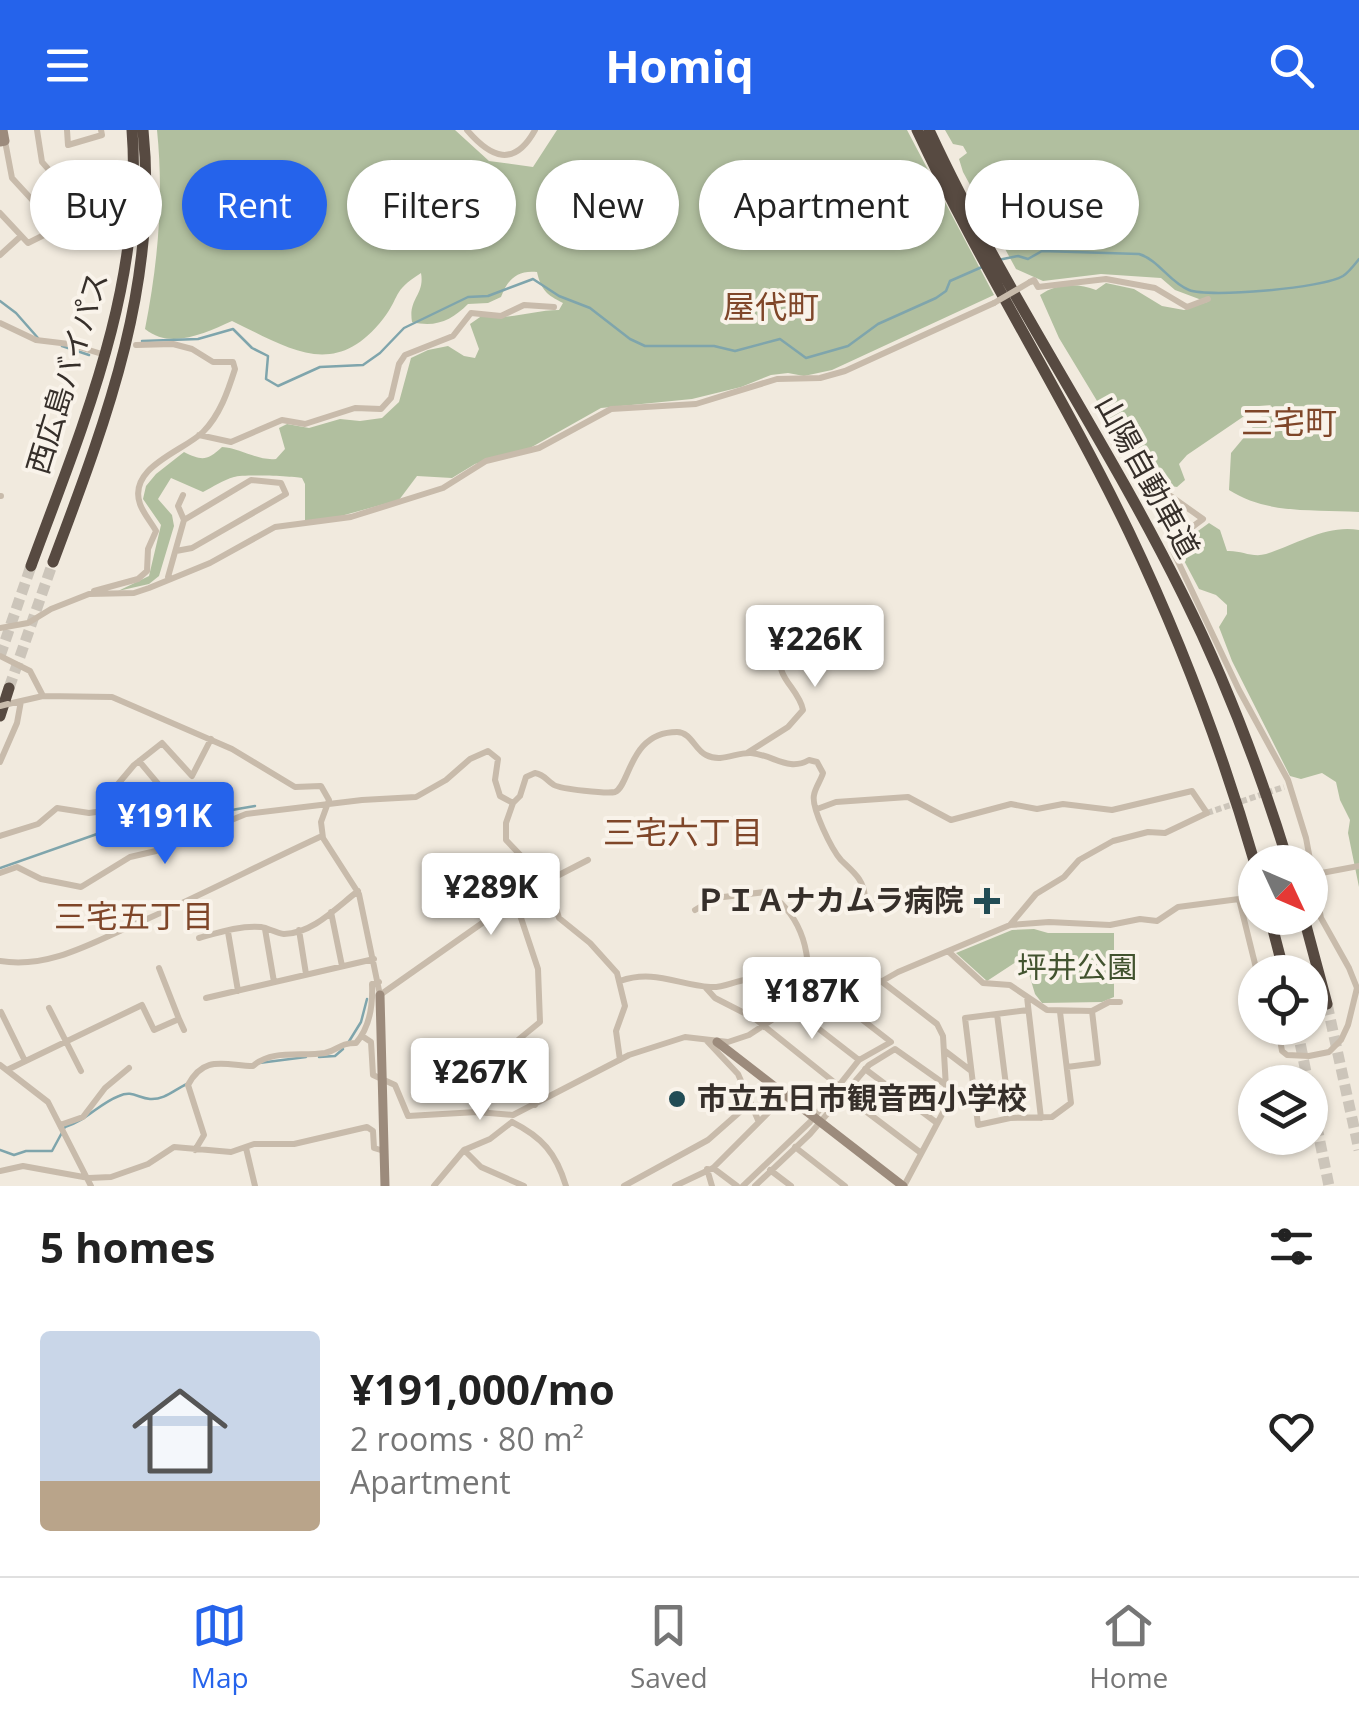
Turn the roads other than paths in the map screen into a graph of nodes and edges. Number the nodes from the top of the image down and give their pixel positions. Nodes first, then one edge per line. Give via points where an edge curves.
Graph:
1 (37, 130) edge
2 (67, 130) edge
3 (101, 130) edge
4 (132, 130) edge
5 (142, 130) edge
6 (466, 130) edge
7 (534, 130) edge
8 (916, 130) edge
9 (929, 130) edge
10 (3, 138) edge
11 (42, 160) edge
12 (30, 198) edge
13 (0, 213) edge
14 (21, 236) junction
15 (30, 242) edge
16 (0, 255) edge
17 (1208, 300) dead end
18 (554, 307) dead end
19 (0, 323) edge
20 (136, 345) dead end
21 (102, 354) dead end
22 (200, 435) junction
23 (1142, 475) dead end
24 (184, 495) dead end
25 (184, 520) junction
26 (176, 551) junction
27 (53, 562) tunnel mouth
28 (31, 566) tunnel mouth
29 (168, 578) junction
30 (89, 594) junction
31 (871, 626) dead end
32 (0, 628) edge
33 (0, 656) edge
34 (10, 688) dead end
35 (43, 696) junction
36 (22, 701) junction
37 (4, 705) edge
38 (0, 716) edge
39 (211, 740) junction
40 (746, 753) junction
41 (138, 761) junction
42 (0, 762) edge
43 (512, 804) junction
44 (327, 806) junction
45 (816, 809) junction
46 (180, 810) dead end
47 (169, 822) dead end
48 (154, 825) junction
49 (0, 836) edge
50 (322, 836) junction
51 (1249, 845) edge
52 (1281, 845) edge
53 (1307, 845) edge
54 (588, 860) dead end
55 (1359, 866) edge
56 (1328, 872) edge
57 (0, 873) edge
58 (548, 883) junction
59 (358, 891) junction
60 (1238, 898) edge
61 (514, 900) junction
62 (872, 903) dead end
63 (695, 910) dead end
64 (331, 912) junction
65 (1010, 925) junction
66 (265, 928) junction
67 (300, 930) junction
68 (1328, 931) edge
69 (228, 932) junction
70 (198, 938) dead end
71 (949, 952) junction
72 (0, 960) edge
73 (374, 960) junction
74 (342, 966) junction
75 (159, 968) dead end
76 (306, 974) junction
77 (620, 981) junction
78 (882, 981) junction
79 (274, 982) junction
80 (378, 982) junction
81 (706, 988) junction
82 (808, 988) junction
83 (238, 991) junction
84 (380, 995) junction
85 (1026, 997) junction
86 (206, 998) dead end
87 (1120, 1002) dead end
88 (842, 1004) junction
89 (49, 1008) dead end
90 (807, 1010) junction
91 (1028, 1010) junction
92 (797, 1011) junction
93 (1092, 1011) junction
94 (1, 1012) edge
95 (1060, 1012) junction
96 (997, 1014) junction
97 (179, 1019) junction
98 (762, 1025) junction
99 (184, 1030) dead end
100 (362, 1036) junction
101 (705, 1039) junction
102 (66, 1041) junction
103 (718, 1042) junction
104 (1281, 1045) edge
105 (944, 1050) junction
106 (620, 1060) junction
107 (860, 1060) junction
108 (26, 1061) junction
109 (525, 1065) junction
110 (4, 1067) edge
111 (1067, 1067) junction
112 (130, 1068) dead end
113 (865, 1069) junction
114 (970, 1070) junction
115 (81, 1071) dead end
116 (382, 1077) junction
117 (946, 1085) junction
118 (841, 1090) junction
119 (786, 1095) junction
120 (750, 1103) junction
121 (535, 1104) junction
122 (486, 1113) junction
123 (1010, 1118) junction
124 (1042, 1118) junction
125 (512, 1119) junction
126 (818, 1119) junction
127 (758, 1121) junction
128 (937, 1123) junction
129 (60, 1125) junction
130 (795, 1147) junction
131 (246, 1148) junction
132 (195, 1150) junction
133 (464, 1150) junction
134 (384, 1151) junction
135 (921, 1153) junction
136 (710, 1168) junction
137 (770, 1170) junction
138 (0, 1171) edge
139 (90, 1182) edge
140 (254, 1186) edge
141 (385, 1186) edge
142 (434, 1186) edge
143 (524, 1186) edge
144 (566, 1186) edge
145 (624, 1186) edge
146 (675, 1186) edge
147 (712, 1186) edge
148 (740, 1186) edge
149 (755, 1186) edge
150 (791, 1186) edge
151 (845, 1186) edge
152 (904, 1186) edge

1 - 11 street
2 - 3 street via 68,145
4 - 28 highway, 西広島バイパス via 132,222 118,307
5 - 27 highway, 西広島バイパス via 146,224 135,312 115,391
6 - 7 street via 494,154 508,155 523,149
8 - 51 highway, 山陽自動車道 via 1128,532 1189,670
9 - 52 highway, 山陽自動車道 via 1183,594 1226,689
10 - 12 street via 12,178
13 - 14 street
14 - 15 street
14 - 16 street
17 - 29 street, bridge via 1187,308 1155,288 1106,280 1038,287 1034,280 830,376 777,378 696,404 606,411 539,448 482,463 443,488 351,517 275,527
18 - 22 street via 524,305 502,316 470,313 453,336 405,355 381,408 355,408 305,424 282,420 231,442
19 - 21 street via 36,340
20 - 22 street via 173,344 235,365 227,394
22 - 30 street via 141,482 140,505 156,531 147,571
23 - 53 street via 1203,519 1173,550 1286,786
24 - 25 street via 178,506
25 - 26 street
25 - 26 street via 251,480 281,483 286,494
26 - 29 street
29 - 30 street via 134,592
30 - 32 street via 28,623
31 - 40 street via 830,654 783,652 780,671 802,702 802,713
33 - 35 street via 30,671
34 - 38 highway
35 - 36 street
35 - 39 street via 112,697
36 - 37 street
36 - 42 street
39 - 41 street via 192,776 162,743
39 - 44 street via 292,785 321,786
40 - 43 street via 708,756 674,732 638,750 615,792 565,788 536,773 526,777
40 - 45 street via 794,766 815,761 824,773
41 - 46 street
41 - 48 street via 118,784
43 - 44 street via 500,796 498,758 488,750 416,797
43 - 58 street via 506,840
44 - 50 street
44 - 57 street via 222,821 130,858 81,887 17,867
45 - 62 street via 826,836
45 - 65 street via 908,797 951,820 1011,804 1112,810 1192,791 1207,814 1165,833 1113,840 1036,894
47 - 48 street
48 - 49 street via 128,824 110,810 57,808 38,824
50 - 59 street
50 - 72 street via 91,944 43,961
54 - 58 street
55 - 56 street
58 - 61 street
58 - 77 street via 559,918
59 - 64 street
59 - 73 street
60 - 65 street via 1178,907 1157,921
61 - 84 street
61 - 109 street via 538,969 540,1022 518,1040
63 - 82 street via 715,898 765,892 773,904 781,903 806,948
64 - 67 street
64 - 74 street
65 - 71 street
66 - 67 street
66 - 69 street
66 - 79 street
67 - 76 street
68 - 104 street via 1357,994 1341,1040 1329,1052 1309,1056 1286,1055
69 - 70 street
69 - 83 street
71 - 78 street
71 - 85 street via 983,983 1010,985
73 - 74 street
73 - 80 street
74 - 76 street
75 - 97 street
76 - 79 street
77 - 81 street via 638,974
77 - 106 street
78 - 88 street
78 - 105 street via 937,1024
79 - 83 street
80 - 84 street
80 - 100 street via 372,984
81 - 82 street via 770,977
81 - 98 street
82 - 90 street
83 - 86 street
84 - 116 street
85 - 91 street
85 - 95 street
87 - 93 street
88 - 90 street
88 - 107 street via 891,1042
89 - 102 street
90 - 92 street
91 - 96 street
91 - 124 street
92 - 98 street
92 - 107 street
93 - 95 street
93 - 111 street via 1098,1063
94 - 108 street
95 - 111 street
96 - 114 street via 965,1018
96 - 123 street
97 - 99 street
97 - 102 street via 154,1030 142,1005
98 - 103 street
98 - 118 street
100 - 116 street via 371,1042 373,1075
100 - 132 street via 327,1053 197,1068 188,1084 204,1135
101 - 103 street
101 - 106 street via 678,1039
101 - 120 street via 734,1069
102 - 108 street
102 - 115 street
103 - 119 street
105 - 114 street
105 - 117 street
106 - 121 street
107 - 118 street
108 - 110 street
109 - 121 street
109 - 122 street via 484,1086
110 - 129 street via 38,1092
111 - 124 street via 1071,1102
112 - 129 street via 84,1117
113 - 117 street via 895,1049
113 - 118 street
113 - 128 street
114 - 123 street via 978,1125
116 - 122 street via 395,1084 411,1116
116 - 134 street
117 - 128 street via 948,1104
118 - 126 street
118 - 135 street
119 - 126 street
119 - 127 street
120 - 127 street
120 - 145 street via 710,1139
121 - 125 street
122 - 125 street
123 - 124 street
125 - 133 street
125 - 144 street via 538,1135
126 - 130 street
126 - 148 street
126 - 152 street
127 - 136 street
128 - 135 street
129 - 139 street
130 - 137 street
130 - 151 street
131 - 132 street
131 - 134 street via 370,1127 374,1148
131 - 140 street
132 - 139 street via 174,1147 148,1164
133 - 142 street
133 - 143 street via 481,1167
134 - 141 street
135 - 152 street
136 - 146 street
136 - 147 street
136 - 148 street
137 - 149 street
137 - 150 street
138 - 139 street via 23,1166

